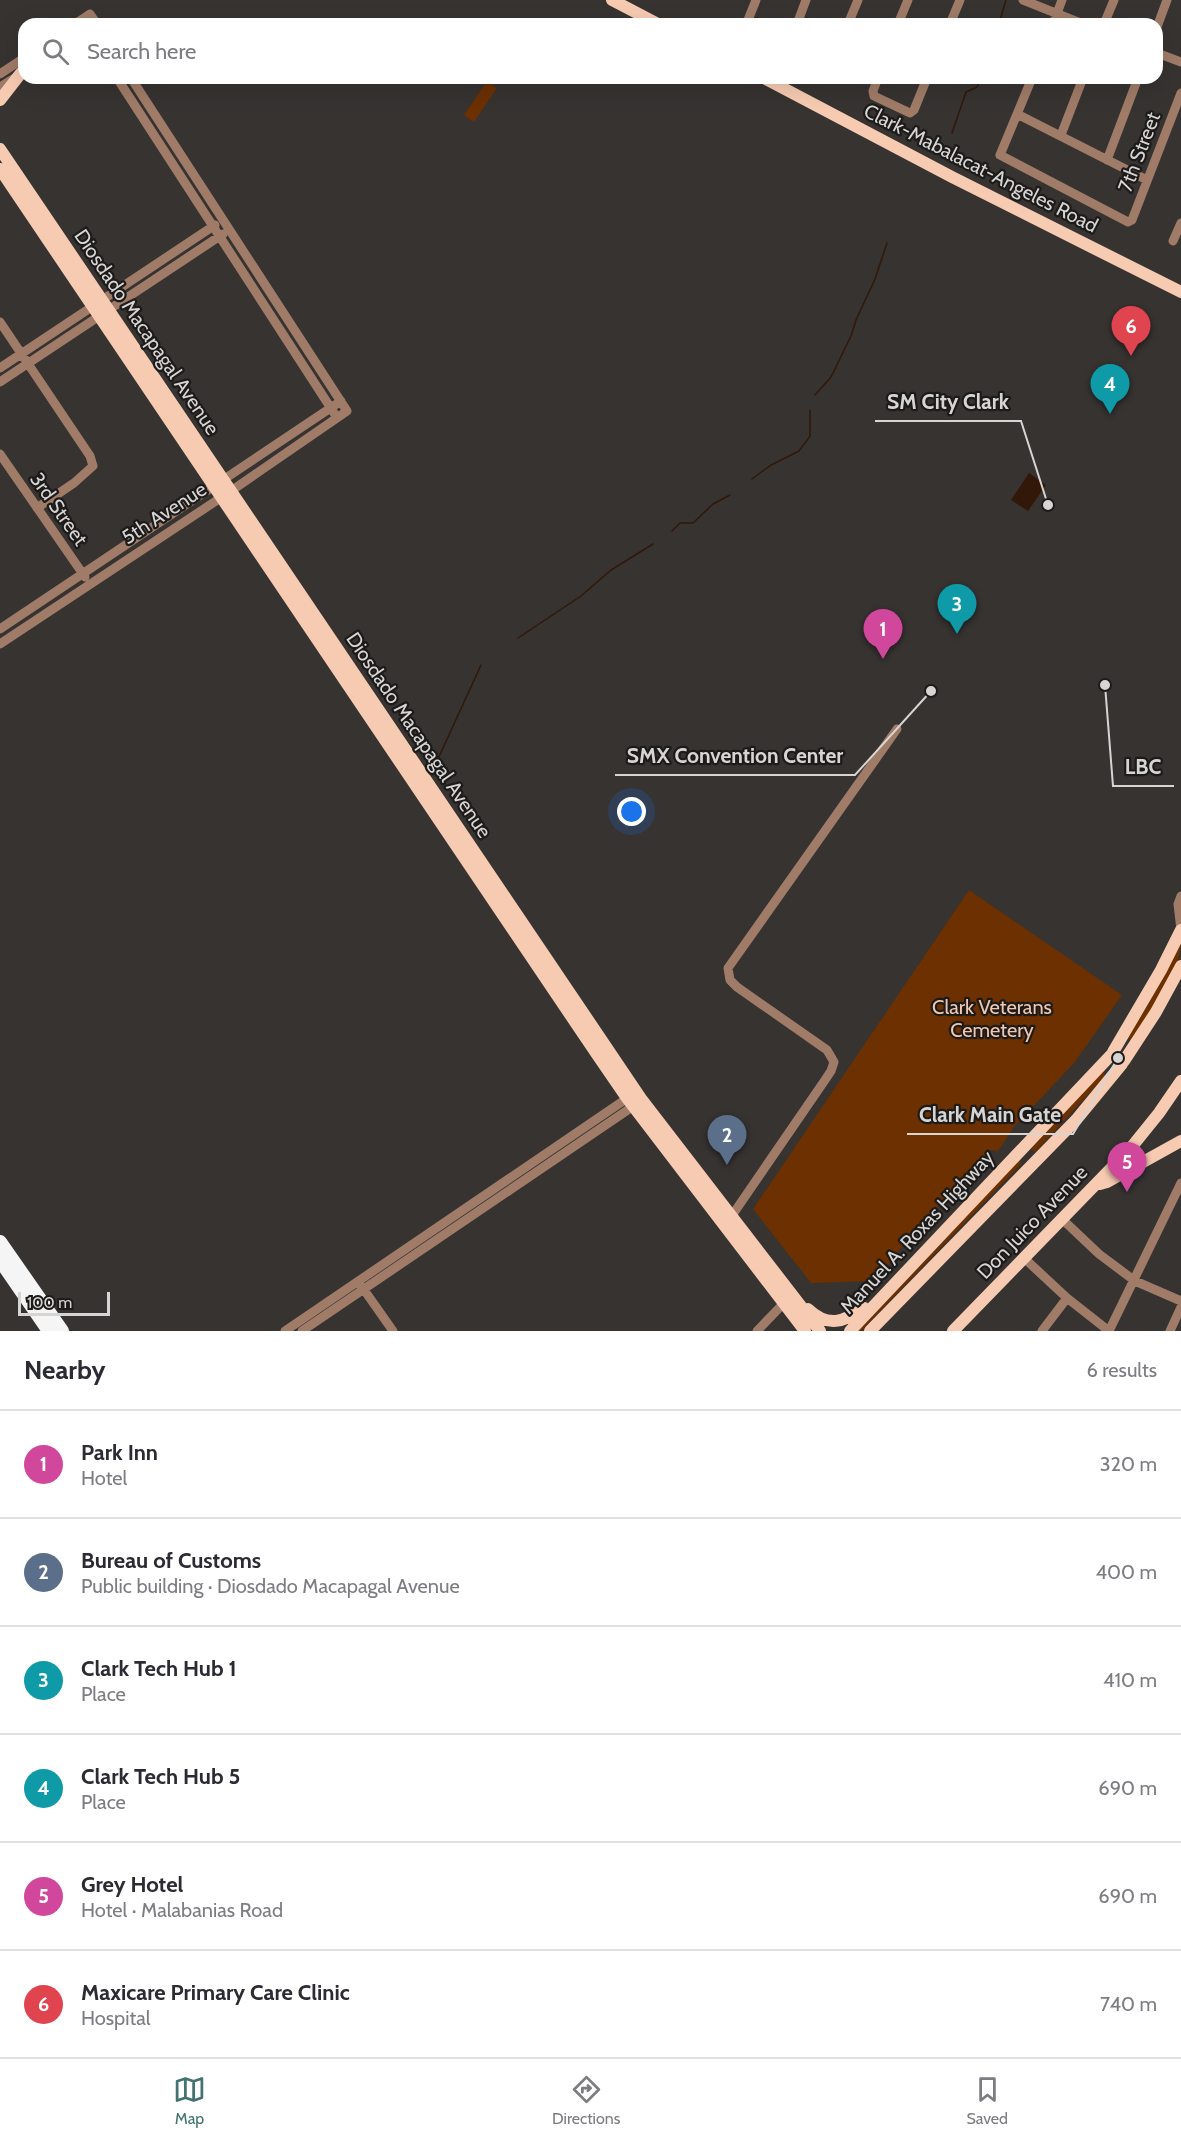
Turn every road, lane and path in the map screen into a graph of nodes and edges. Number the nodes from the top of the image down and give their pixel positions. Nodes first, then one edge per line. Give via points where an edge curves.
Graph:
1 (612, 0) edge
2 (756, 0) edge
3 (806, 0) edge
4 (858, 0) edge
5 (908, 0) edge
6 (960, 0) edge
7 (1023, 0) edge
8 (1062, 0) edge
9 (1114, 0) edge
10 (1167, 0) edge
11 (1057, 14) junction
12 (646, 18) edge
13 (749, 18) edge
14 (799, 18) edge
15 (850, 18) edge
16 (900, 18) edge
17 (952, 18) edge
18 (1055, 18) edge
19 (1067, 18) edge
20 (1106, 18) edge
21 (1160, 18) edge
22 (1163, 55) edge
23 (18, 62) edge
24 (1181, 62) edge
25 (0, 74) edge
26 (18, 75) edge
27 (18, 77) edge
28 (121, 84) edge
29 (135, 84) edge
30 (775, 84) edge
31 (876, 84) edge
32 (925, 84) edge
33 (1030, 84) edge
34 (1081, 84) edge
35 (1136, 84) edge
36 (0, 87) edge
37 (1181, 93) edge
38 (0, 100) edge
39 (1018, 115) junction
40 (1061, 135) junction
41 (0, 149) edge
42 (1107, 160) junction
43 (0, 169) edge
44 (1147, 180) junction
45 (223, 220) junction
46 (1181, 223) edge
47 (212, 227) junction
48 (229, 230) junction
49 (219, 237) junction
50 (1173, 241) dead end
51 (1181, 292) edge
52 (101, 309) junction
53 (0, 322) edge
54 (21, 354) junction
55 (28, 364) junction
56 (0, 368) edge
57 (0, 382) edge
58 (341, 401) junction
59 (331, 408) junction
60 (337, 418) junction
61 (0, 454) edge
62 (222, 488) junction
63 (37, 508) junction
64 (83, 574) junction
65 (89, 584) junction
66 (0, 629) edge
67 (0, 644) edge
68 (897, 729) dead end
69 (1179, 900) edge
70 (1181, 930) edge
71 (1181, 966) edge
72 (1122, 1038) junction
73 (1135, 1046) junction
74 (1110, 1057) junction
75 (1121, 1066) junction
76 (1181, 1081) edge
77 (635, 1099) junction
78 (1181, 1141) edge
79 (1181, 1183) edge
80 (1097, 1185) junction
81 (731, 1217) junction
82 (1062, 1219) junction
83 (0, 1242) edge
84 (1024, 1258) junction
85 (0, 1260) edge
86 (1135, 1281) junction
87 (360, 1286) junction
88 (791, 1294) junction
89 (1067, 1298) junction
90 (880, 1299) junction
91 (1181, 1301) edge
92 (783, 1304) junction
93 (1181, 1307) edge
94 (49, 1331) edge
95 (62, 1331) edge
96 (285, 1331) edge
97 (302, 1331) edge
98 (393, 1331) edge
99 (757, 1331) edge
100 (805, 1331) edge
101 (820, 1331) edge
102 (850, 1331) edge
103 (870, 1331) edge
104 (953, 1331) edge
105 (1042, 1331) edge
106 (1109, 1331) edge
107 (1170, 1331) edge

1 - 12 main road
2 - 13 street
3 - 14 street
4 - 15 street
5 - 16 street
6 - 17 street
7 - 11 street
8 - 11 street
9 - 20 street
10 - 21 street
11 - 18 street
11 - 19 street
22 - 24 street
23 - 25 street
26 - 36 street
27 - 38 main road
28 - 47 street
29 - 45 street
30 - 51 main road, Clark-Mabalacat-Angeles Road
31 - 32 street via 874,96 910,113
33 - 39 street
34 - 40 street
35 - 42 street
37 - 44 street, 7th Street
39 - 40 street
39 - 44 street, 7th Street via 1000,155 1128,222
40 - 42 street
41 - 52 main road, Diosdado Macapagal Avenue
42 - 44 street
43 - 52 main road, Diosdado Macapagal Avenue
45 - 47 street
45 - 48 street
46 - 50 street
47 - 49 street
47 - 52 street
48 - 49 street
48 - 58 street
49 - 52 street
49 - 59 street
52 - 54 street
52 - 55 street
52 - 62 main road, Diosdado Macapagal Avenue
53 - 54 street
54 - 55 street
54 - 56 street
55 - 57 street
55 - 63 street via 93,466
58 - 59 street, 5th Avenue
58 - 60 street, 5th Avenue via 347,411
59 - 60 street
59 - 62 street, 5th Avenue
60 - 62 street, 5th Avenue
61 - 63 street, 3rd Street
62 - 64 street, 5th Avenue
62 - 65 street, 5th Avenue
62 - 77 main road, Diosdado Macapagal Avenue
63 - 64 street, 3rd Street
64 - 65 street, 3rd Street
64 - 66 street, 5th Avenue
65 - 67 street, 5th Avenue
68 - 81 street via 728,968 730,980 737,987 823,1047 834,1062
69 - 70 street
70 - 72 main road, Manuel A. Roxas Highway
71 - 73 main road, Manuel A. Roxas Highway
72 - 73 main road
72 - 74 main road, Manuel A. Roxas Highway
73 - 75 main road, Manuel A. Roxas Highway
74 - 75 main road
74 - 90 main road, Manuel A. Roxas Highway
75 - 103 main road, Manuel A. Roxas Highway via 1076,1120
76 - 80 main road, Don Juico Avenue
77 - 81 main road, Diosdado Macapagal Avenue
77 - 87 street
77 - 92 main road, Diosdado Macapagal Avenue
78 - 80 main road
79 - 86 street
80 - 82 main road, Don Juico Avenue
81 - 88 main road, Diosdado Macapagal Avenue
82 - 84 main road, Don Juico Avenue
82 - 86 street
83 - 95 highway
84 - 89 street
84 - 104 main road, Don Juico Avenue
85 - 94 highway
86 - 91 street
86 - 106 street
87 - 96 street
87 - 97 street
87 - 98 street
88 - 90 main road via 813,1314 833,1321 849,1318
88 - 101 main road, Diosdado Macapagal Avenue
89 - 105 street
89 - 106 street
90 - 102 main road, Manuel A. Roxas Highway
92 - 99 street
92 - 100 main road, Diosdado Macapagal Avenue
93 - 107 street

